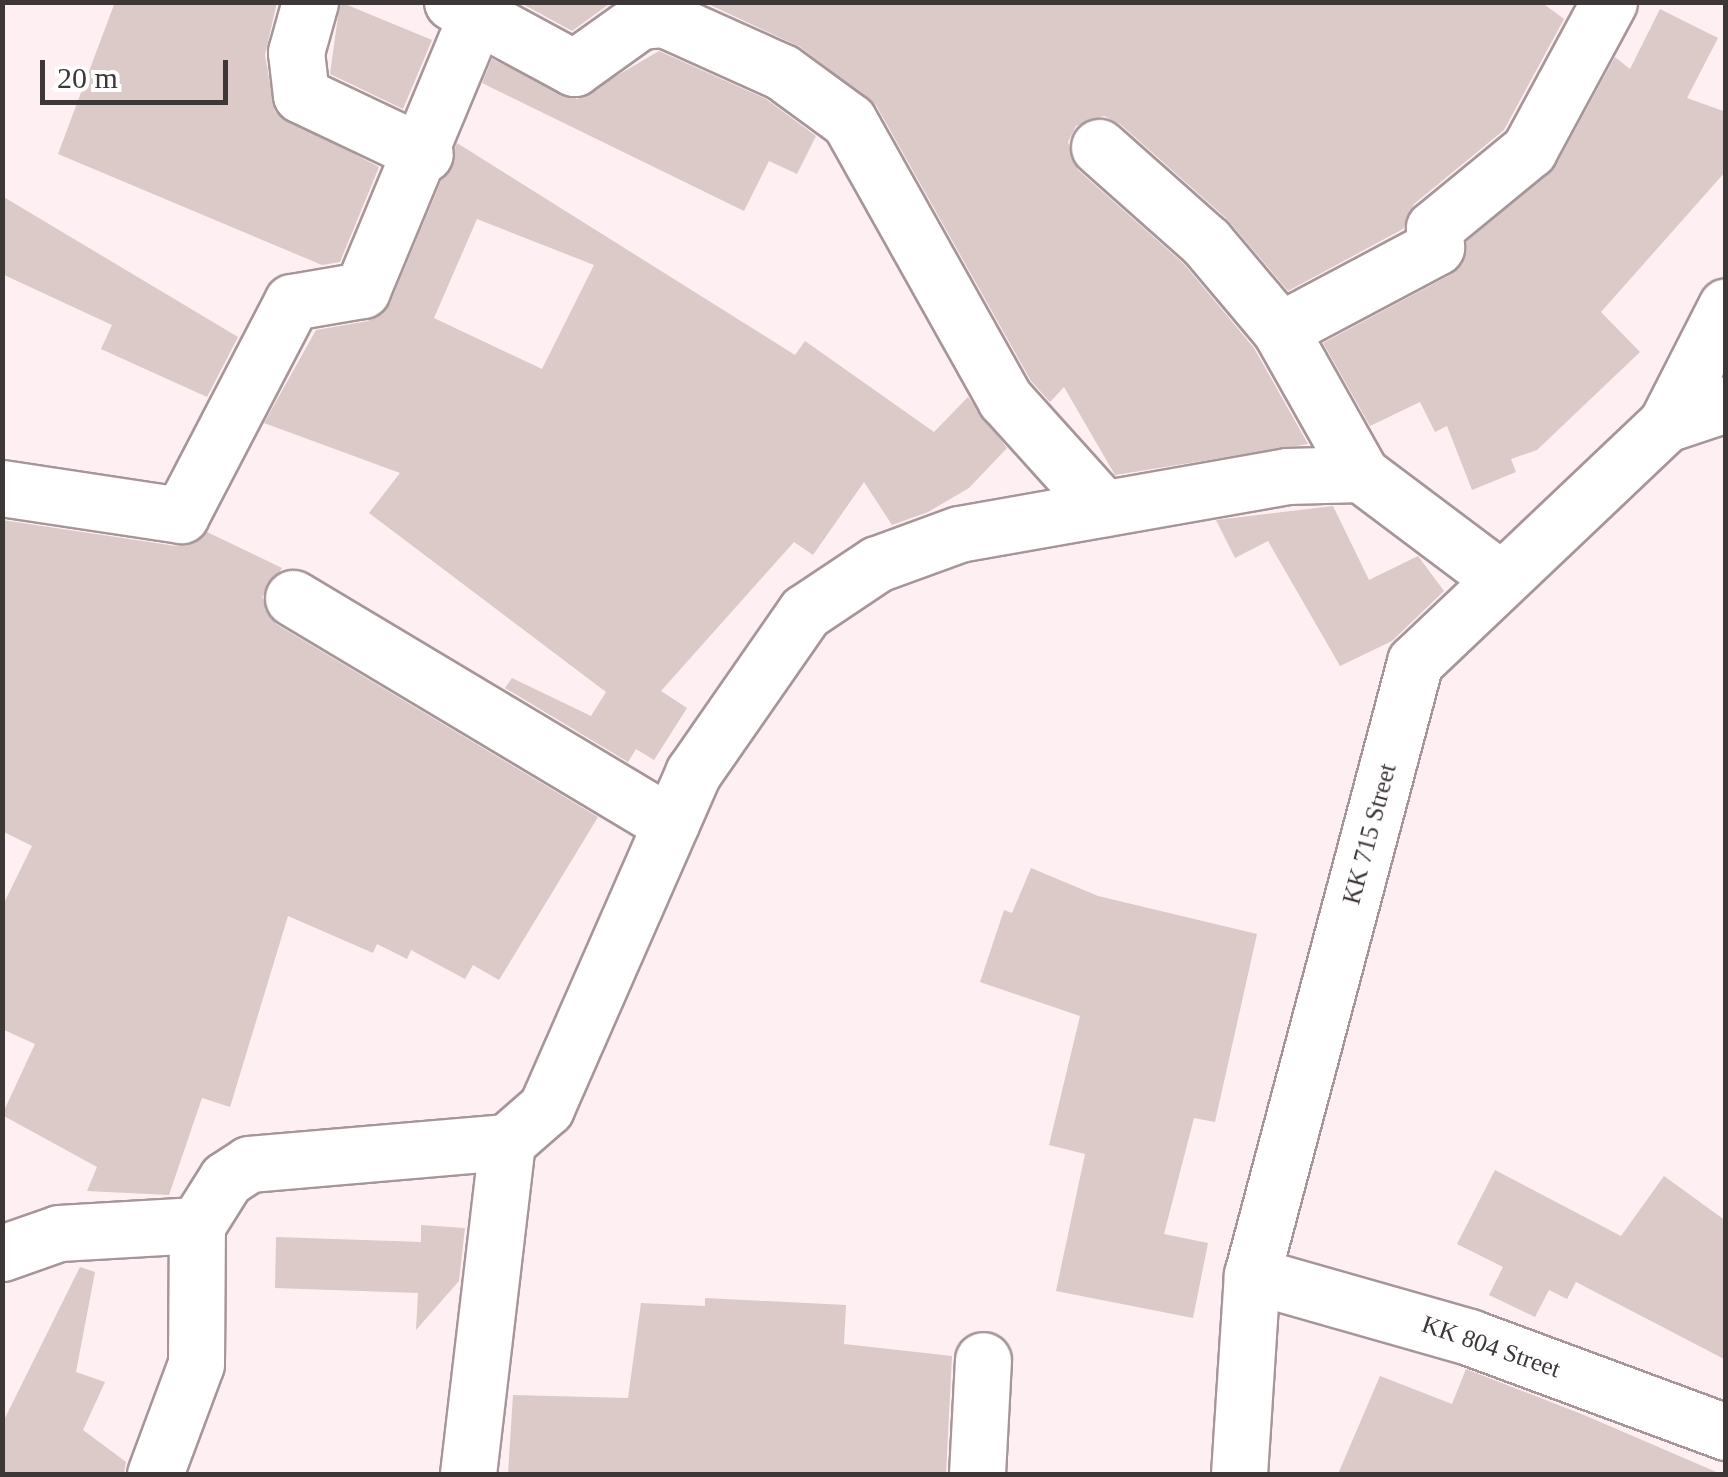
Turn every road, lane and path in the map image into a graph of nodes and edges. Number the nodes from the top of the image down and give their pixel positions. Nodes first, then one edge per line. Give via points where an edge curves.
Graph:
1 (310, 2) edge
2 (1609, 2) edge
3 (464, 9) edge
4 (673, 11) edge
5 (1099, 147) dead end
6 (424, 154) junction
7 (1726, 306) edge
8 (1280, 330) junction
9 (1726, 404) edge
10 (1666, 424) junction
11 (1360, 474) junction
12 (2, 488) edge
13 (1103, 508) junction
14 (1498, 577) junction
15 (293, 598) dead end
16 (671, 824) junction
17 (507, 1142) junction
18 (198, 1225) junction
19 (2, 1253) edge
20 (1252, 1275) junction
21 (983, 1360) dead end
22 (1726, 1432) edge
23 (155, 1474) edge
24 (468, 1474) edge
25 (978, 1474) edge
26 (1239, 1474) edge

1 - 6 street via 296,52 301,95
2 - 8 street via 1529,150 1434,228 1436,247
3 - 4 street via 574,68 640,22
3 - 6 street
4 - 13 street via 782,72 849,121 1005,399
5 - 8 street via 1206,242
6 - 12 street via 362,290 292,302 181,515
7 - 10 street, KK 715 Street
8 - 11 street
9 - 10 street
10 - 14 street, KK 715 Street
11 - 13 street via 1287,476
11 - 14 street
13 - 16 street via 958,534 877,564 805,612 693,773
14 - 20 street, KK 715 Street via 1415,662
15 - 16 street
16 - 17 street via 546,1108
17 - 18 street via 249,1164 226,1178
17 - 24 street
18 - 19 street via 172,1234 59,1233
18 - 23 street via 196,1364
20 - 22 street, KK 804 Street via 1470,1337
20 - 26 street, KK 715 Street
21 - 25 street

